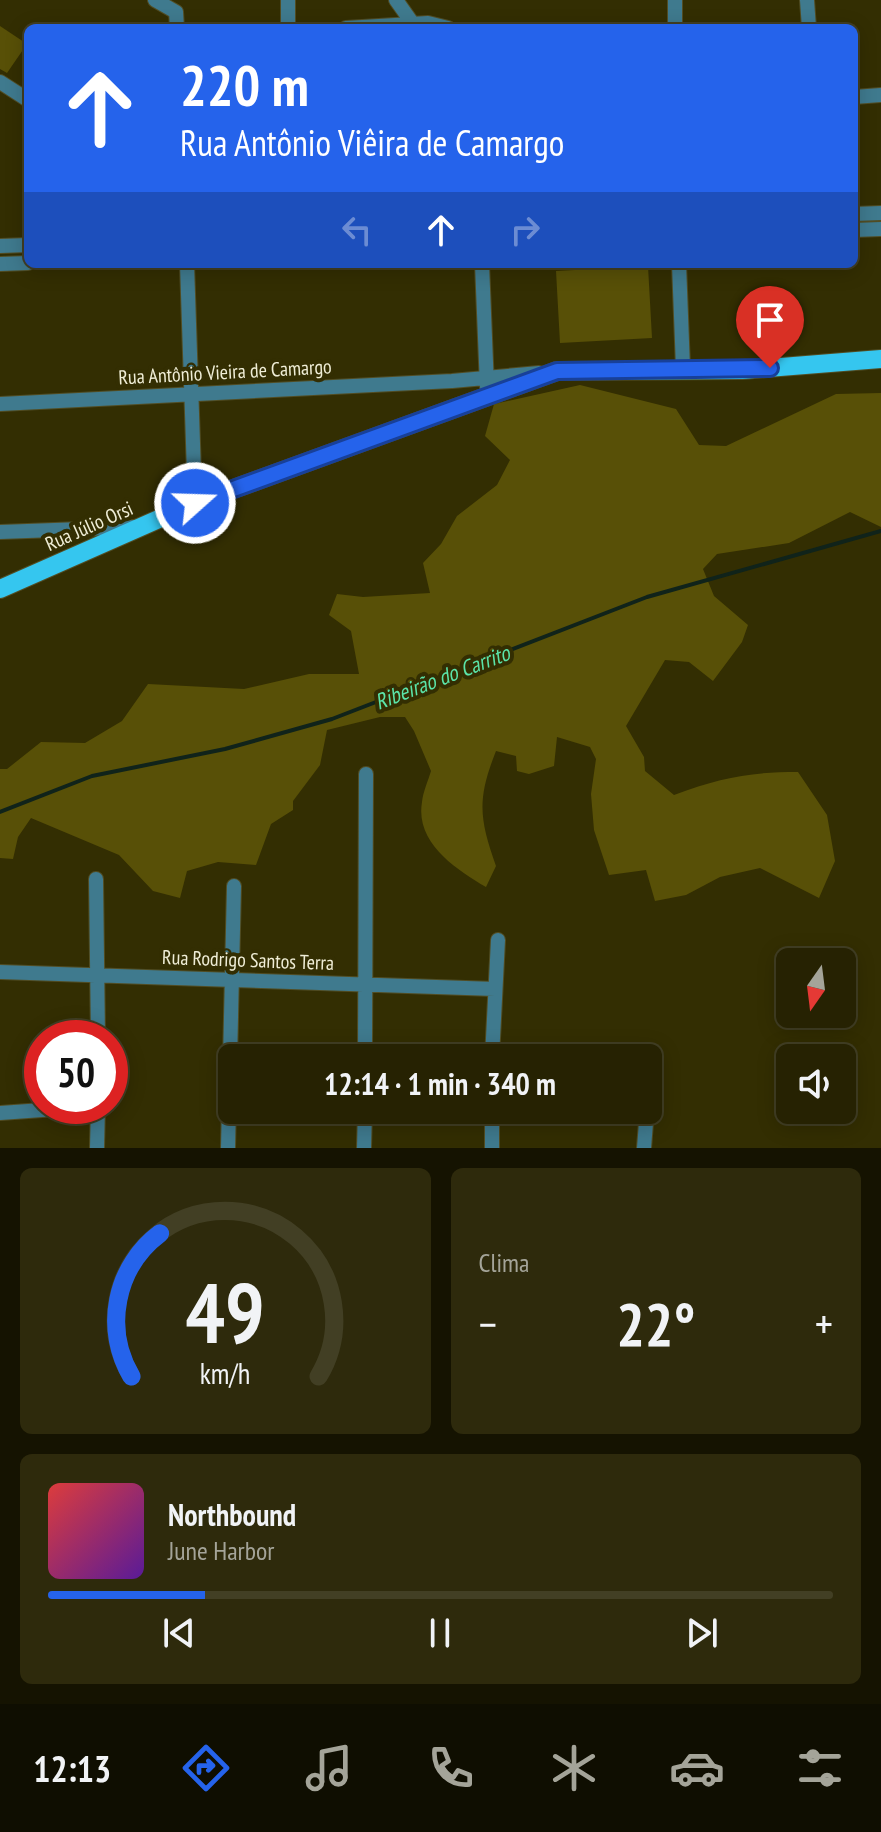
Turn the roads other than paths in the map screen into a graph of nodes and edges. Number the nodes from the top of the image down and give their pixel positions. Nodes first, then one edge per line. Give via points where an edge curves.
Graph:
1 (155, 0) edge
2 (288, 0) edge
3 (396, 0) edge
4 (675, 0) edge
5 (807, 0) edge
6 (177, 24) edge
7 (288, 24) edge
8 (413, 24) joint
9 (432, 24) edge
10 (675, 24) edge
11 (809, 24) edge
12 (0, 82) edge
13 (881, 95) edge
14 (24, 97) edge
15 (858, 97) edge
16 (881, 213) edge
17 (858, 214) edge
18 (881, 229) edge
19 (858, 230) edge
20 (24, 245) edge
21 (0, 246) edge
22 (24, 263) edge
23 (0, 264) edge
24 (187, 268) edge
25 (482, 268) edge
26 (679, 268) edge
27 (881, 359) edge
28 (683, 368) junction
29 (452, 381) junction
30 (482, 392) junction
31 (190, 394) junction
32 (0, 404) edge
33 (195, 503) junction
34 (143, 526) junction
35 (0, 532) edge
36 (0, 589) edge
37 (366, 774) dead end
38 (96, 879) dead end
39 (234, 886) dead end
40 (498, 940) dead end
41 (0, 972) edge
42 (99, 975) junction
43 (230, 978) junction
44 (366, 983) junction
45 (495, 989) junction
46 (98, 1020) edge
47 (365, 1044) edge
48 (493, 1044) edge
49 (24, 1111) edge
50 (0, 1113) edge
51 (98, 1124) edge
52 (365, 1124) edge
53 (492, 1124) edge
54 (646, 1124) edge
55 (97, 1148) edge
56 (228, 1148) edge
57 (364, 1148) edge
58 (492, 1148) edge
59 (644, 1148) edge

1 - 6 street via 176,12
2 - 7 street
3 - 8 street
4 - 10 street
5 - 11 street
8 - 9 street
12 - 14 street
13 - 15 street
16 - 17 street
18 - 19 street
20 - 21 street
22 - 23 street
24 - 31 street
25 - 30 street
26 - 28 street
27 - 28 main road, Rua Júlio Orsi via 742,370
28 - 30 main road, Rua Júlio Orsi via 557,371
29 - 30 street, Rua Antônio Vieira de Camargo
29 - 30 street
29 - 31 street, Rua Antônio Vieira de Camargo
30 - 33 main road, Rua Júlio Orsi
31 - 32 street, Rua Antônio Vieira de Camargo
31 - 33 street
33 - 34 main road, Rua Júlio Orsi
34 - 35 street
34 - 36 main road, Rua Júlio Orsi
37 - 44 street
38 - 42 street
39 - 43 street
40 - 45 street
41 - 42 street, Rua Rodrigo Santos Terra
42 - 43 street, Rua Rodrigo Santos Terra
42 - 46 street
43 - 44 street, Rua Rodrigo Santos Terra
43 - 56 street
44 - 45 street, Rua Rodrigo Santos Terra
44 - 47 street
45 - 48 street
49 - 50 street
51 - 55 street
52 - 57 street
53 - 58 street
54 - 59 street

